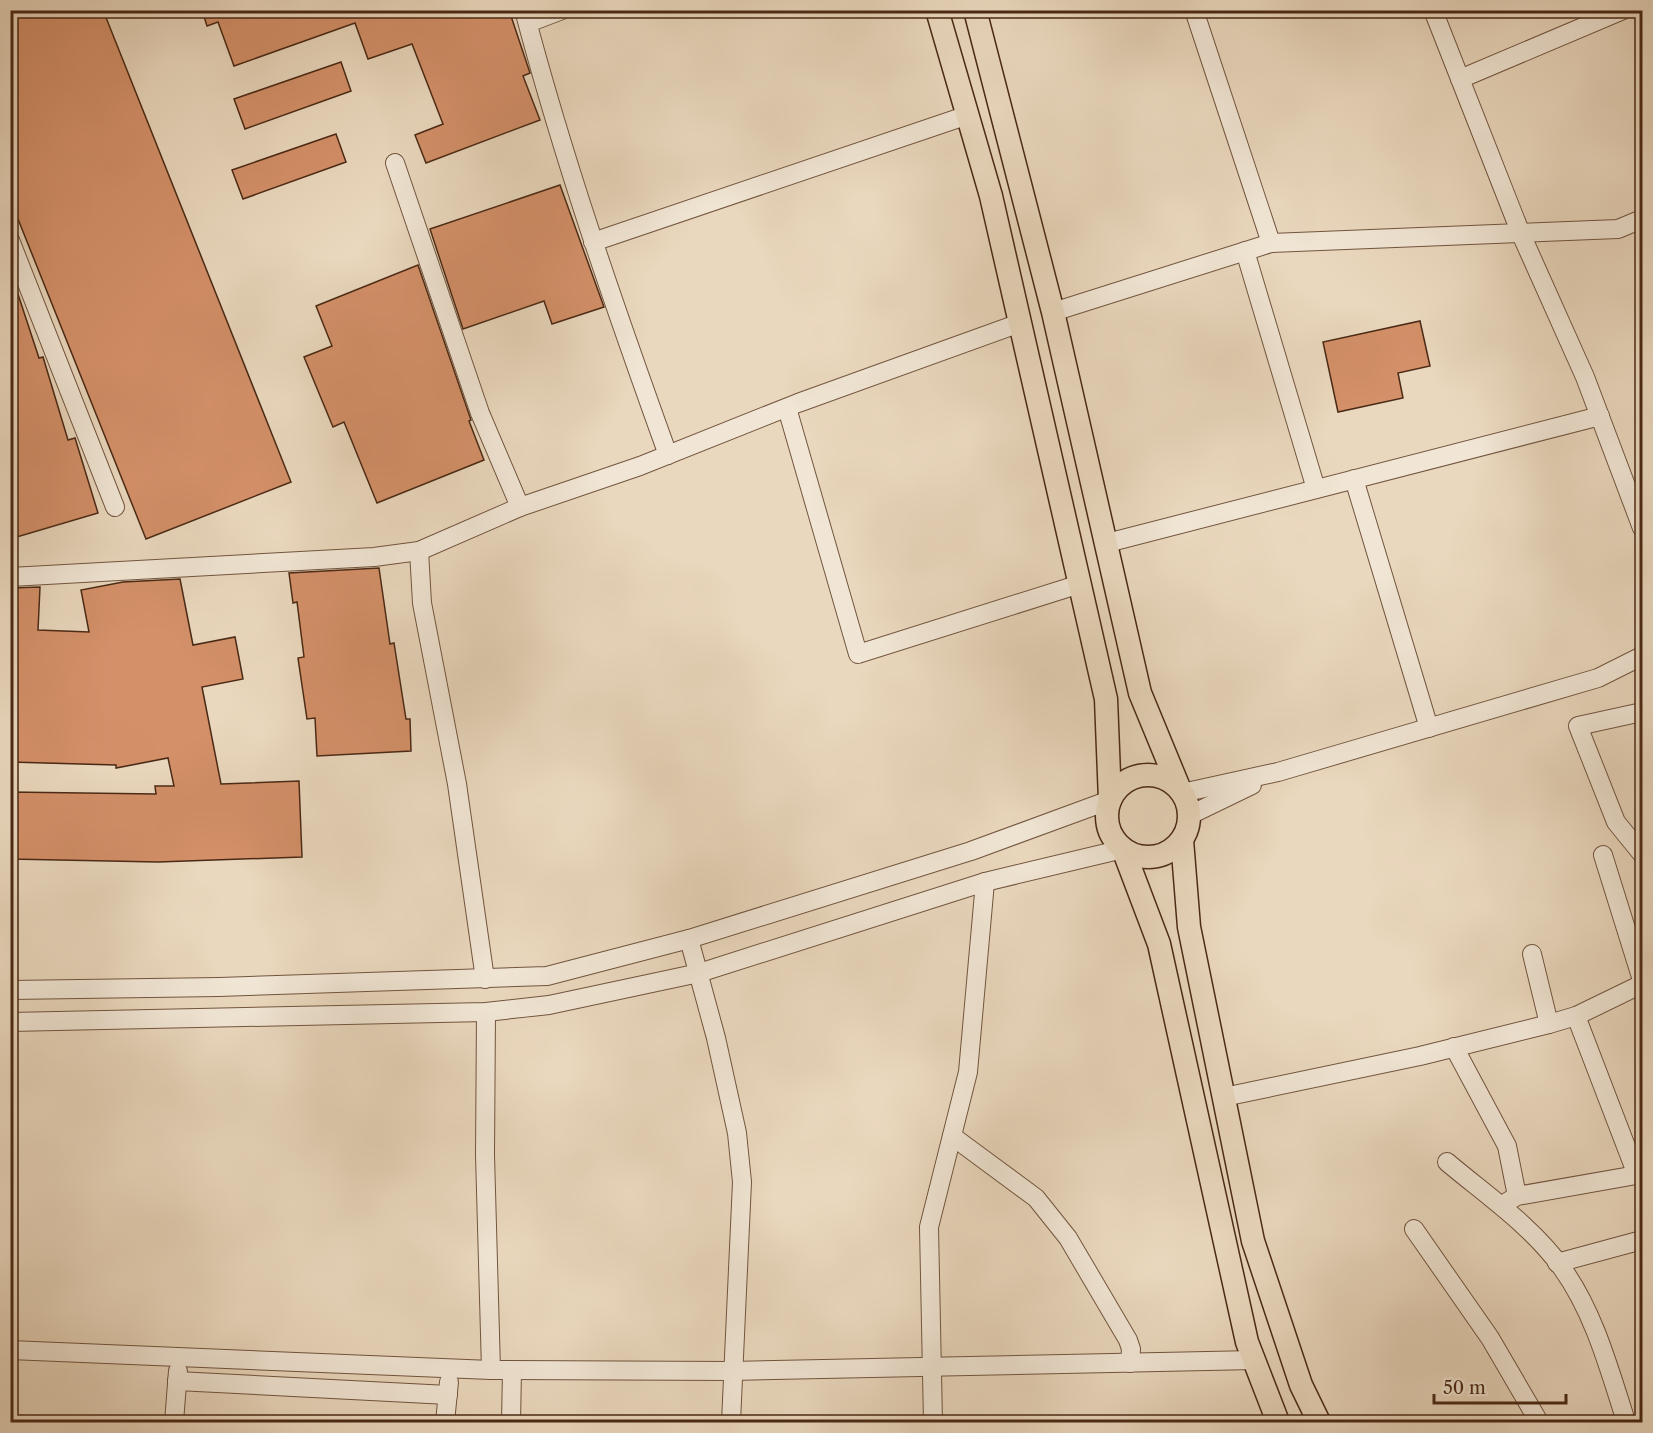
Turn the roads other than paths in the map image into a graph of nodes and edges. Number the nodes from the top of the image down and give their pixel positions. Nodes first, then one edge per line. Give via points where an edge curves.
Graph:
1 (562, 10) edge
2 (937, 10) edge
3 (975, 10) edge
4 (1194, 10) edge
5 (1433, 10) edge
6 (1623, 10) edge
7 (526, 17) edge
8 (1460, 79) junction
9 (968, 115) junction
10 (395, 163) dead end
11 (1642, 219) edge
12 (1521, 234) junction
13 (10, 240) edge
14 (593, 242) junction
15 (1271, 243) junction
16 (1245, 251) junction
17 (1053, 312) junction
18 (1020, 323) junction
19 (787, 408) junction
20 (1600, 416) junction
21 (669, 455) junction
22 (1354, 479) junction
23 (1316, 489) junction
24 (115, 507) dead end
25 (520, 507) junction
26 (1642, 528) edge
27 (1107, 543) junction
28 (419, 551) junction
29 (10, 577) edge
30 (1080, 584) junction
31 (1642, 656) edge
32 (1642, 712) edge
33 (1429, 728) junction
34 (1278, 772) junction
35 (1181, 791) junction
36 (1110, 800) junction
37 (1190, 815) junction
38 (1182, 840) junction
39 (1123, 849) junction
40 (1642, 854) edge
41 (1603, 855) dead end
42 (985, 882) junction
43 (689, 939) junction
44 (1532, 954) dead end
45 (699, 972) junction
46 (484, 979) junction
47 (1642, 982) edge
48 (10, 990) edge
49 (486, 1012) junction
50 (1576, 1016) junction
51 (10, 1022) edge
52 (1549, 1024) junction
53 (1454, 1047) junction
54 (1224, 1097) junction
55 (952, 1136) junction
56 (1447, 1162) dead end
57 (1640, 1175) edge
58 (1517, 1196) junction
59 (1500, 1206) junction
60 (1414, 1229) dead end
61 (1642, 1240) edge
62 (1557, 1263) junction
63 (10, 1350) edge
64 (179, 1358) junction
65 (1255, 1360) junction
66 (1130, 1363) junction
67 (932, 1368) junction
68 (450, 1369) junction
69 (491, 1370) junction
70 (512, 1371) junction
71 (732, 1371) junction
72 (177, 1381) junction
73 (448, 1395) junction
74 (174, 1422) edge
75 (445, 1422) edge
76 (511, 1422) edge
77 (731, 1422) edge
78 (933, 1422) edge
79 (1278, 1422) edge
80 (1319, 1422) edge
81 (1539, 1422) edge
82 (1624, 1422) edge

1 - 7 street
2 - 9 main road
3 - 17 main road
4 - 15 street
5 - 8 street
6 - 8 street
7 - 14 street
8 - 12 street
9 - 14 street
9 - 18 main road via 992,196
10 - 25 street via 480,413
11 - 12 street via 1618,229
12 - 15 street
12 - 20 street
13 - 24 street
14 - 21 street
15 - 16 street
16 - 17 street
16 - 23 street
17 - 27 main road
18 - 19 street
18 - 30 main road
19 - 21 street
19 - 30 street via 858,654
20 - 22 street
20 - 26 street
21 - 25 street
22 - 23 street
22 - 33 street
23 - 27 street
25 - 28 street
27 - 35 main road via 1140,693
28 - 29 street via 374,557
28 - 46 street via 422,603 457,784
30 - 36 main road via 1106,699
31 - 33 street via 1598,678
32 - 40 street via 1578,726 1616,822
33 - 34 street
34 - 35 street
34 - 37 street
35 - 36 main road via 1169,780 1142,775 1123,784
35 - 37 main road
36 - 39 main road via 1108,827
36 - 43 street via 971,851
37 - 38 main road
38 - 39 main road via 1161,855 1135,855
38 - 54 main road via 1189,927
39 - 42 street
39 - 65 main road via 1159,944 1247,1342
41 - 47 street
42 - 45 street
42 - 55 street via 968,1072
43 - 45 street
43 - 46 street via 547,976
44 - 52 street
45 - 49 street via 549,1005
45 - 71 street via 737,1133 742,1182
46 - 48 street
47 - 50 street
49 - 51 street
49 - 69 street
50 - 52 street
50 - 57 street
52 - 53 street
53 - 54 street
53 - 58 street via 1507,1146
54 - 80 main road via 1253,1241 1301,1384
55 - 66 street via 1036,1198 1068,1238 1128,1340
55 - 67 street via 929,1227
56 - 59 street
57 - 58 street
58 - 59 street
59 - 62 street
60 - 81 street via 1490,1338
61 - 62 street
62 - 82 street via 1596,1331
63 - 64 street
64 - 68 street
64 - 72 street
65 - 66 street
65 - 79 main road
66 - 67 street
67 - 71 street
67 - 78 street
68 - 69 street
68 - 73 street
69 - 70 street
70 - 71 street
70 - 76 street
71 - 77 street
72 - 73 street
72 - 74 street
73 - 75 street

